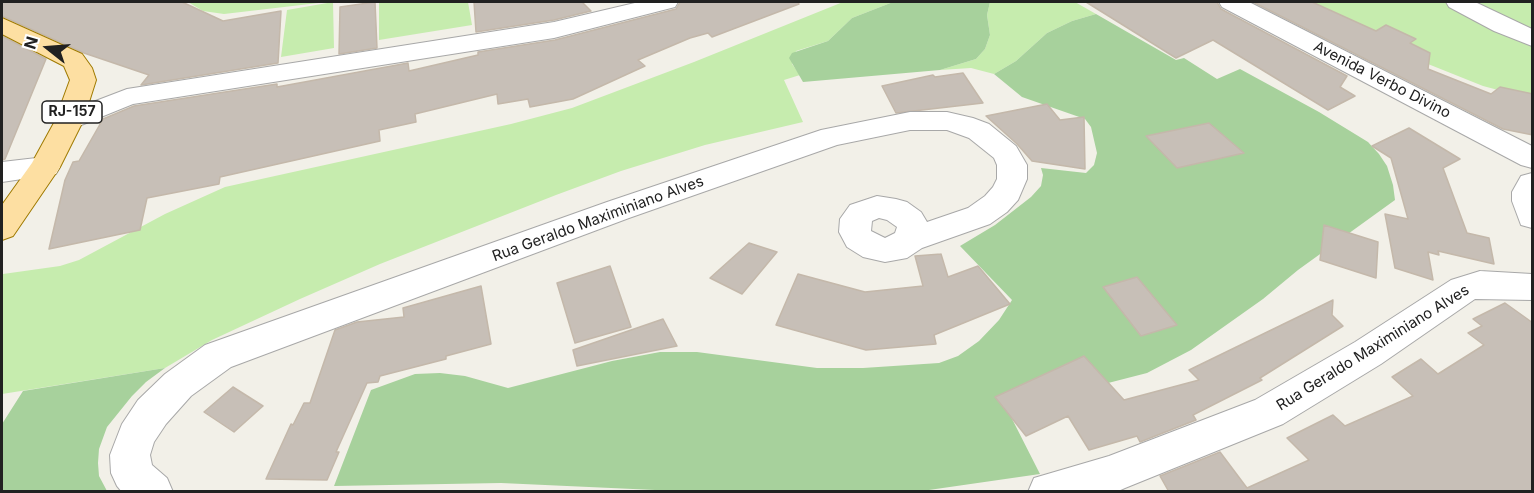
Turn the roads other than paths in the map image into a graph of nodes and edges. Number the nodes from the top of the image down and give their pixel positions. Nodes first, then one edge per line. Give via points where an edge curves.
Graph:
1 (666, 2) edge
2 (1231, 2) edge
3 (1458, 2) edge
4 (2, 25) edge
5 (1533, 38) edge
6 (80, 90) junction
7 (127, 97) junction
8 (69, 121) junction
9 (1533, 158) edge
10 (45, 167) junction
11 (2, 172) edge
12 (1533, 183) edge
13 (1533, 217) edge
14 (2, 228) edge
15 (910, 240) dead end
16 (1533, 287) edge
17 (152, 492) edge
18 (1049, 492) edge

1 - 7 street via 554,30
2 - 9 street, Avenida Verbo Divino
3 - 5 street
4 - 6 main road, RJ-157 via 73,60 83,80
6 - 7 street
6 - 8 main road, RJ-157
7 - 8 street
8 - 10 main road, RJ-157
10 - 11 street
10 - 14 main road, RJ-157
12 - 13 street via 1528,192
15 - 17 street, Rua Geraldo Maximiniano Alves via 979,216 996,204 1012,179 1012,165 1006,153 979,131 947,121 910,121 831,137 218,356 178,385 136,435 130,455 132,473
16 - 18 street, Rua Geraldo Maximiniano Alves via 1480,284 1463,290 1269,412 1110,475

